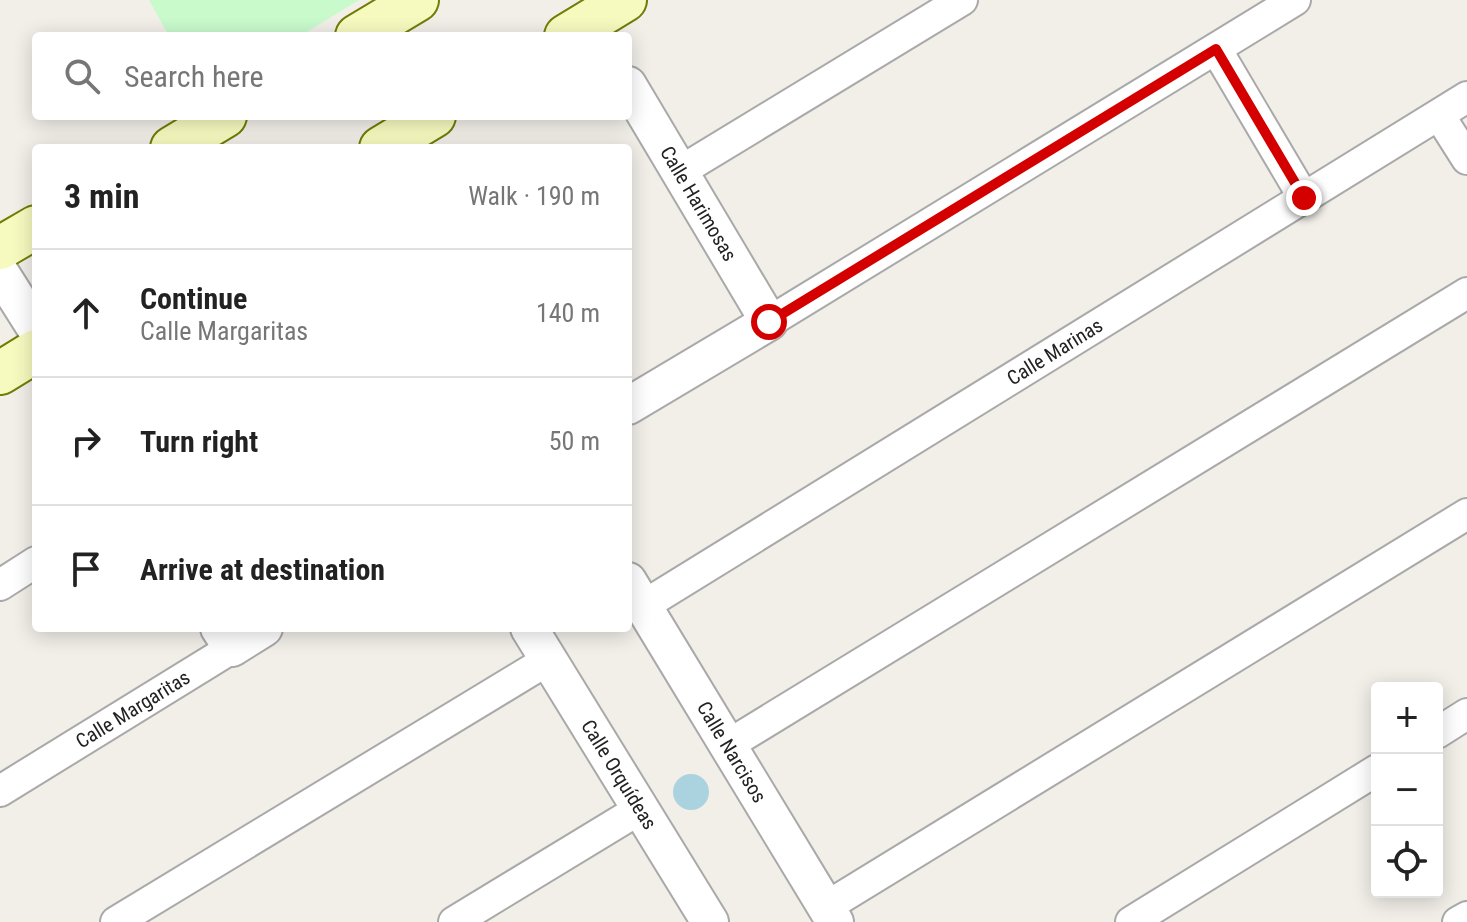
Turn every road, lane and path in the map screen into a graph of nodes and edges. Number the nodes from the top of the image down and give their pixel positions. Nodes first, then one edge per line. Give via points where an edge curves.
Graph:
1 (417, 0) edge
2 (625, 0) edge
3 (962, 0) edge
4 (1295, 0) edge
5 (583, 23) edge
6 (364, 32) edge
7 (1216, 49) junction
8 (632, 92) edge
9 (1467, 97) edge
10 (1439, 115) junction
11 (218, 120) edge
12 (427, 120) edge
13 (179, 144) edge
14 (388, 144) edge
15 (1467, 159) edge
16 (679, 172) junction
17 (1304, 198) junction
18 (32, 229) edge
19 (0, 248) edge
20 (0, 272) edge
21 (1467, 293) edge
22 (769, 322) junction
23 (32, 323) edge
24 (32, 353) edge
25 (0, 373) edge
26 (632, 404) edge
27 (1467, 514) edge
28 (32, 565) edge
29 (0, 585) edge
30 (636, 593) edge
31 (249, 632) edge
32 (531, 632) edge
33 (226, 638) edge
34 (548, 660) junction
35 (1467, 714) edge
36 (1443, 729) edge
37 (728, 745) junction
38 (1371, 774) edge
39 (0, 791) edge
40 (640, 809) junction
41 (830, 915) edge
42 (1467, 917) edge
43 (116, 922) edge
44 (454, 922) edge
45 (710, 922) edge
46 (1131, 922) edge
47 (1458, 922) edge

1 - 6 main road
2 - 5 main road
3 - 16 street
4 - 7 street
7 - 17 street
7 - 22 street
8 - 16 street, Calle Harimosas
9 - 10 street, Calle Marinas
10 - 15 street
10 - 17 street, Calle Marinas
11 - 13 main road
12 - 14 main road
16 - 22 street, Calle Harimosas
17 - 30 street, Calle Marinas
18 - 19 main road
20 - 23 street
21 - 37 street
22 - 26 street
24 - 25 main road
27 - 41 street
28 - 29 street
30 - 37 street, Calle Narcisos
31 - 33 street, Calle Margaritas
32 - 34 street, Calle Orquídeas
33 - 39 street, Calle Margaritas
34 - 40 street, Calle Orquídeas
34 - 43 street
35 - 36 street
37 - 41 street, Calle Narcisos
38 - 46 street
40 - 44 street
40 - 45 street, Calle Orquídeas
42 - 47 street

